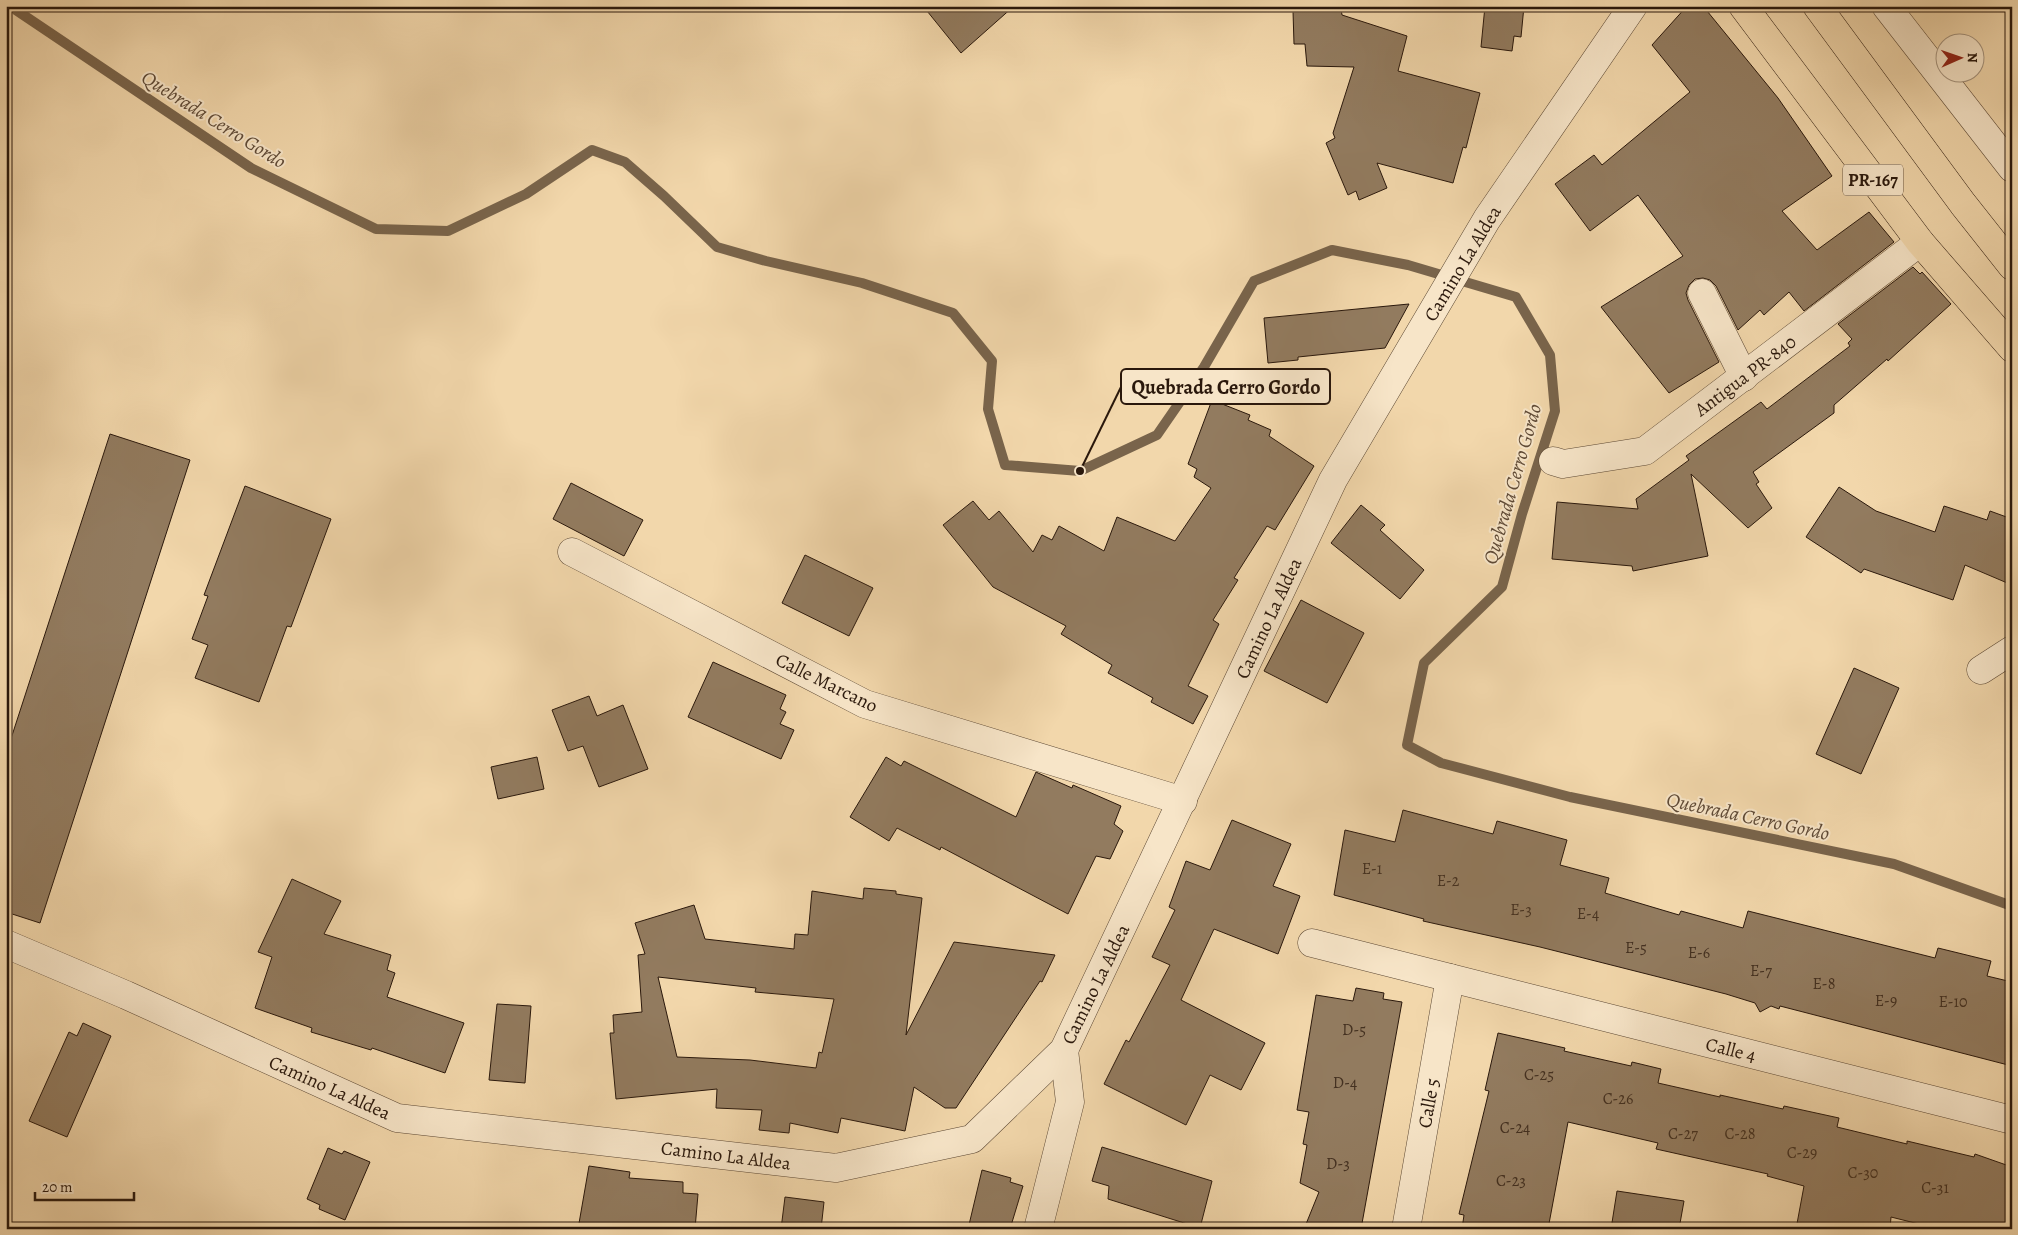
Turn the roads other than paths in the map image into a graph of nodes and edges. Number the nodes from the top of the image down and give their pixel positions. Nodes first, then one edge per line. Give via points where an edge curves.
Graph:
1 (1633, 6) edge
2 (1743, 6) edge
3 (1817, 6) edge
4 (1886, 6) edge
5 (2012, 168) edge
6 (1920, 242) junction
7 (2012, 266) edge
8 (1702, 292) dead end
9 (2012, 348) edge
10 (1744, 377) junction
11 (1553, 462) dead end
12 (572, 552) dead end
13 (2012, 650) edge
14 (1981, 670) dead end
15 (1183, 801) junction
16 (1312, 943) dead end
17 (6, 944) edge
18 (1450, 978) junction
19 (1064, 1050) junction
20 (2012, 1120) edge
21 (1038, 1229) edge
22 (1406, 1229) edge

1 - 15 street, Camino La Aldea via 1486,219 1333,480
2 - 6 main road, PR-167
3 - 7 main road, PR-167
4 - 5 street
6 - 9 main road, PR-167
6 - 10 street, Antigua PR-840
8 - 10 street
10 - 11 street, Antigua PR-840 via 1645,451 1563,464
12 - 15 street, Calle Marcano via 866,704
13 - 14 street
15 - 19 street, Camino La Aldea
16 - 18 street, Calle 4
17 - 19 street, Camino La Aldea via 126,994 398,1118 836,1168 972,1139
18 - 20 street, Calle 4
18 - 22 street, Calle 5
19 - 21 street via 1070,1102

